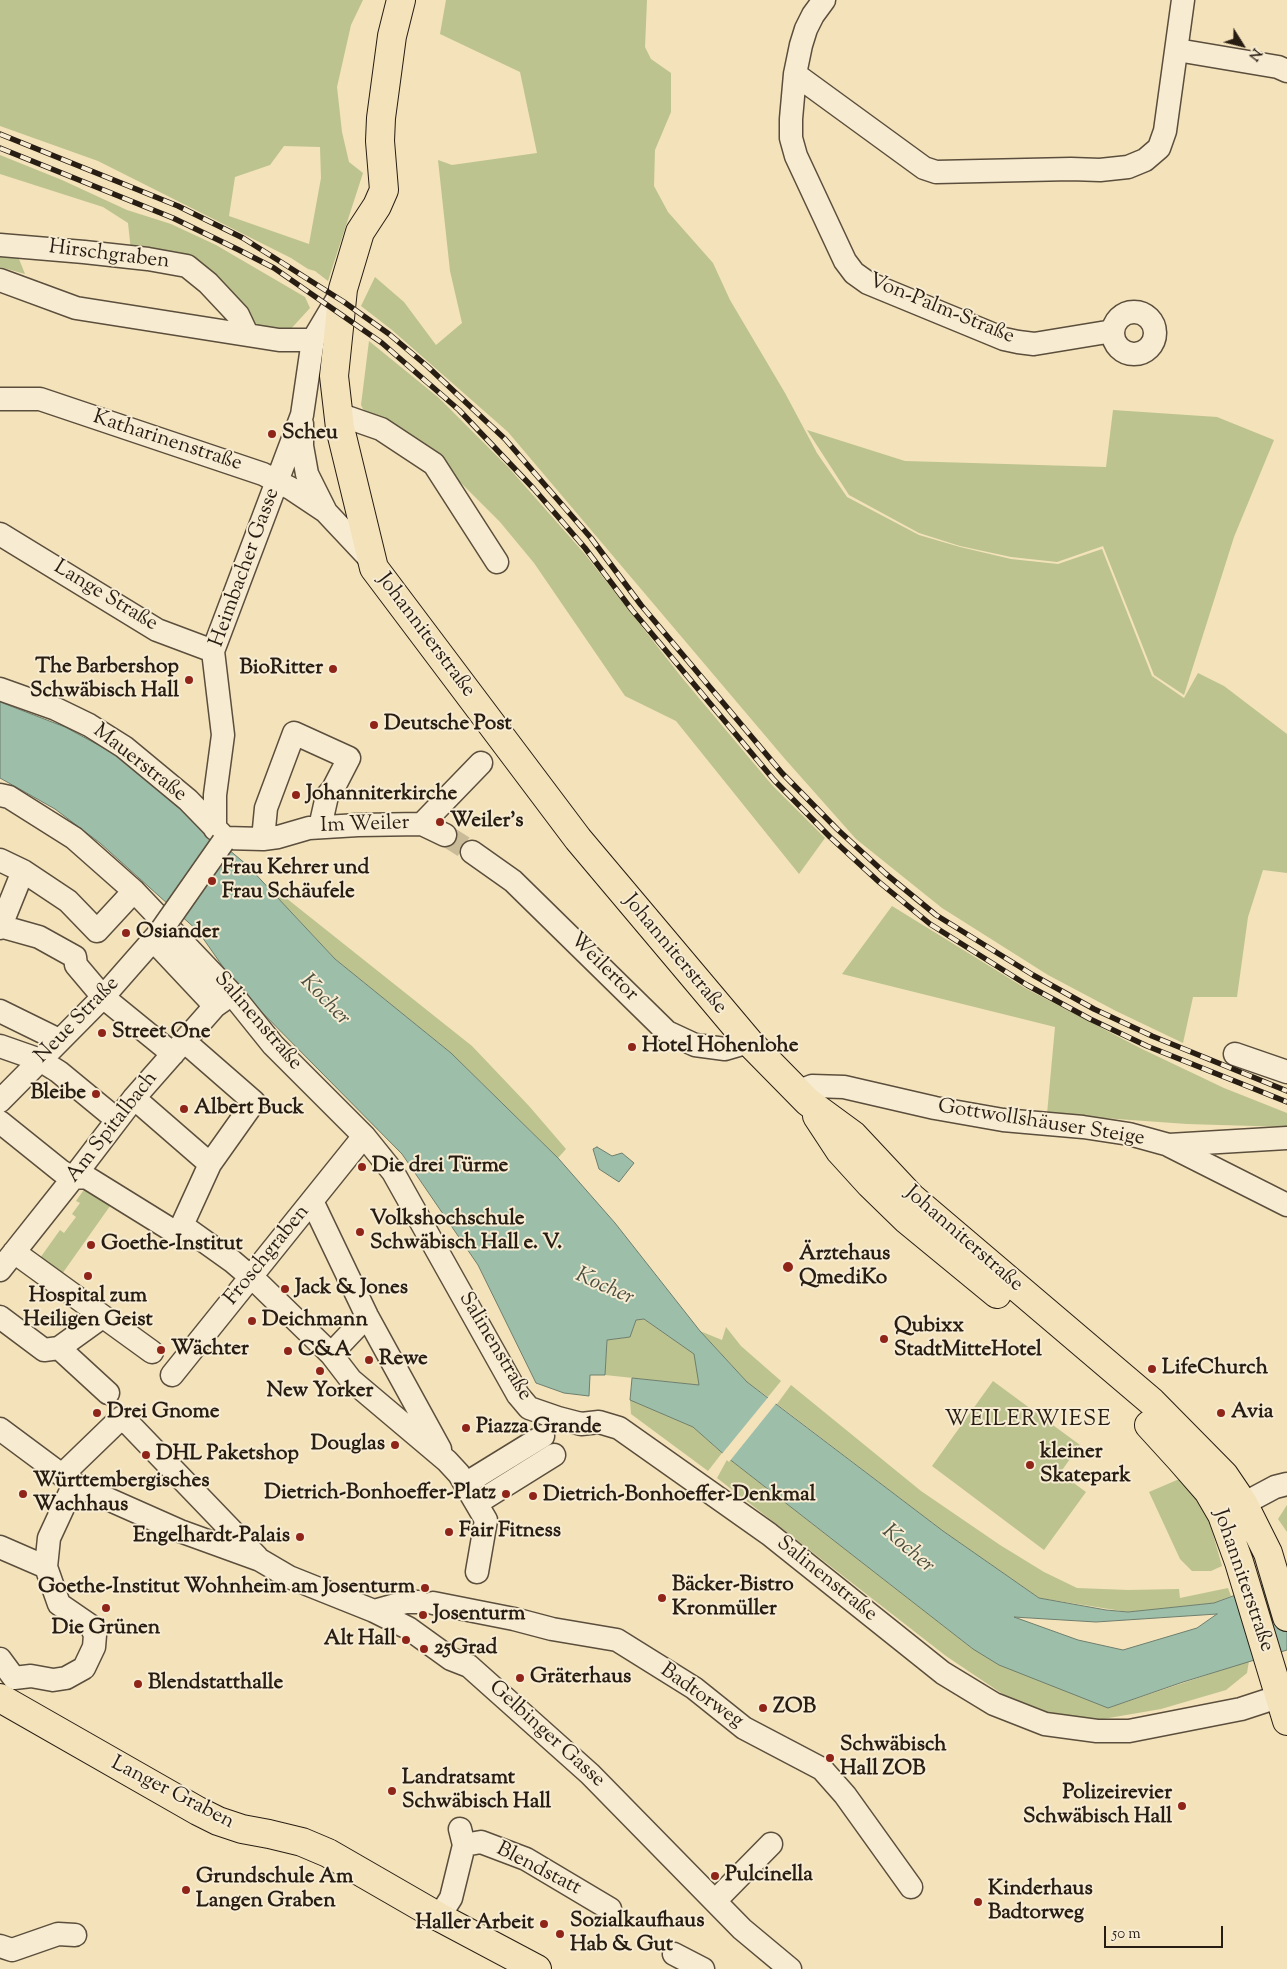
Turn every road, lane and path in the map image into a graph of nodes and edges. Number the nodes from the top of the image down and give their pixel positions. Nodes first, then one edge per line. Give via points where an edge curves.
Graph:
1 (824, 0) edge
2 (1183, 0) edge
3 (401, 2) edge
4 (1177, 50) junction
5 (1287, 71) edge
6 (795, 74) junction
7 (0, 245) edge
8 (0, 280) edge
9 (343, 289) junction
10 (1113, 331) dead end
11 (247, 334) junction
12 (313, 340) junction
13 (334, 376) junction
14 (0, 399) edge
15 (338, 414) junction
16 (302, 415) junction
17 (277, 480) junction
18 (325, 511) junction
19 (0, 534) edge
20 (371, 560) junction
21 (497, 562) dead end
22 (213, 651) junction
23 (0, 689) edge
24 (481, 763) dead end
25 (0, 795) edge
26 (422, 824) junction
27 (320, 827) junction
28 (445, 835) tunnel mouth
29 (221, 836) junction
30 (264, 839) junction
31 (472, 852) tunnel mouth
32 (0, 860) edge
33 (23, 871) junction
34 (134, 891) junction
35 (1, 926) edge
36 (97, 931) junction
37 (157, 936) junction
38 (75, 957) junction
39 (104, 997) junction
40 (224, 1000) junction
41 (0, 1011) edge
42 (59, 1040) junction
43 (749, 1042) junction
44 (0, 1046) edge
45 (179, 1048) junction
46 (1235, 1054) dead end
47 (40, 1060) junction
48 (1287, 1072) edge
49 (803, 1097) junction
50 (134, 1098) junction
51 (0, 1101) edge
52 (116, 1119) junction
53 (0, 1122) edge
54 (364, 1136) junction
55 (1287, 1138) edge
56 (1169, 1145) junction
57 (210, 1164) junction
58 (74, 1178) junction
59 (312, 1201) junction
60 (1287, 1205) edge
61 (183, 1226) junction
62 (14, 1252) junction
63 (0, 1270) edge
64 (251, 1278) junction
65 (367, 1316) junction
66 (0, 1317) edge
67 (102, 1317) junction
68 (59, 1348) junction
69 (152, 1352) dead end
70 (331, 1354) junction
71 (172, 1375) dead end
72 (108, 1393) dead end
73 (0, 1429) edge
74 (549, 1446) dead end
75 (447, 1461) junction
76 (68, 1479) junction
77 (1287, 1484) edge
78 (471, 1494) junction
79 (1233, 1509) junction
80 (0, 1546) edge
81 (260, 1560) junction
82 (46, 1567) junction
83 (477, 1572) dead end
84 (374, 1611) junction
85 (1287, 1617) edge
86 (0, 1659) edge
87 (4, 1694) edge
88 (1282, 1698) edge
89 (770, 1844) dead end
90 (910, 1887) dead end
91 (715, 1901) junction
92 (610, 1909) dead end
93 (439, 1917) junction
94 (75, 1935) dead end
95 (0, 1946) edge
96 (674, 1954) dead end
97 (537, 1969) edge
98 (703, 1969) edge
99 (790, 1969) edge

1 - 6 street, Von-Palm-Straße via 806,29
2 - 4 street
3 - 9 main road, Johanniterstraße via 392,36 381,118 384,190 360,232
4 - 5 street
4 - 6 street via 1165,131 1158,148 1145,160 1128,167 1100,170 936,172 924,168
6 - 10 street, Von-Palm-Straße via 791,138 796,156 845,261 854,273 868,283 1004,339 1034,344
7 - 11 street, Hirschgraben via 187,266 238,315
8 - 11 street via 76,308
9 - 12 street
9 - 13 main road, Johanniterstraße
11 - 12 street via 279,340
12 - 16 street, Heimbacher Gasse
13 - 15 main road, Johanniterstraße
13 - 16 street, Heimbacher Gasse
14 - 17 street, Katharinenstraße via 40,399
15 - 20 main road, Johanniterstraße
15 - 21 street via 381,429 434,464
16 - 17 street, Heimbacher Gasse
16 - 18 street, Katharinenstraße via 302,446 307,474
17 - 18 street, Katharinenstraße
17 - 22 street, Heimbacher Gasse
18 - 20 street, Katharinenstraße
19 - 22 street, Lange Straße via 157,630
20 - 43 main road, Johanniterstraße via 403,609 578,839
22 - 29 street, Heimbacher Gasse via 222,735 215,795
23 - 29 street, Mauerstraße via 56,709 124,747 188,800
24 - 26 street, Im Weiler
25 - 34 street, Salinenstraße via 9,797 74,838
26 - 27 street, Im Weiler
26 - 28 street
27 - 30 street, Im Weiler
27 - 30 street via 327,796 349,758 294,733 266,808
29 - 30 street, Im Weiler
29 - 37 street, Neue Straße, bridge
31 - 43 street, Weilertor via 513,881 667,1032 695,1045 725,1049
32 - 33 street
33 - 35 street
33 - 36 street via 68,901
34 - 36 street
34 - 40 street, Salinenstraße
35 - 38 street via 39,937
36 - 38 street
37 - 39 street, Neue Straße
37 - 40 street
38 - 39 street via 76,966
39 - 42 street, Neue Straße
39 - 45 street
40 - 45 street, Am Spitalbach
40 - 54 street, Salinenstraße
41 - 42 street
42 - 47 street, Neue Straße
43 - 49 main road, Johanniterstraße
44 - 47 street
45 - 50 street, Am Spitalbach
45 - 57 street via 254,1102
46 - 48 street
47 - 51 street, Neue Straße
47 - 52 street
49 - 56 street, Gottwollshäuser Steige via 812,1086 844,1087 935,1108 1003,1120 1083,1127
49 - 79 main road, Johanniterstraße via 840,1151 907,1220 1139,1415 1202,1485
50 - 52 street, Am Spitalbach
50 - 57 street
52 - 58 street, Am Spitalbach
53 - 58 street
54 - 59 street, Froschgraben
54 - 88 street, Salinenstraße via 393,1172 518,1395 530,1408 582,1424 599,1422 619,1428 769,1534 944,1673 994,1704 1045,1724 1097,1731 1129,1731
55 - 56 street, Gottwollshäuser Steige
56 - 60 street
57 - 61 street
58 - 61 street via 86,1176 178,1234
58 - 62 street, Am Spitalbach
59 - 64 street, Froschgraben
59 - 65 street
61 - 64 street
62 - 63 street, Am Spitalbach
62 - 67 street
64 - 70 street
64 - 71 street, Froschgraben
65 - 70 street
65 - 75 street
66 - 68 street via 44,1350
67 - 68 street
67 - 69 street
68 - 72 street
70 - 75 street via 351,1380
73 - 76 street, Gelbinger Gasse
74 - 78 street
75 - 78 street
76 - 81 street, Gelbinger Gasse via 180,1530
76 - 81 street, Gelbinger Gasse via 100,1438 121,1418
76 - 82 street via 49,1538
77 - 79 street
78 - 83 street via 486,1520
79 - 85 main road, Johanniterstraße via 1268,1553
79 - 88 main road, Johanniterstraße via 1239,1562
80 - 82 street
81 - 84 street, Gelbinger Gasse via 289,1577
82 - 87 street via 59,1604 91,1626 95,1635 94,1647 84,1668 66,1678 53,1680 31,1676
84 - 90 street, Badtorweg via 406,1602 426,1603 616,1640 694,1688 744,1728 822,1769 845,1795
84 - 91 street, Gelbinger Gasse via 469,1666 590,1774
86 - 87 street
87 - 93 main road, Langer Graben via 155,1787 211,1817 242,1829 302,1842 328,1853
89 - 91 street
91 - 99 street, Gelbinger Gasse via 742,1929
92 - 93 street, Blendstatt via 526,1860 462,1837 451,1898
93 - 97 main road, Langer Graben
94 - 95 street via 58,1934 12,1950
96 - 98 street

